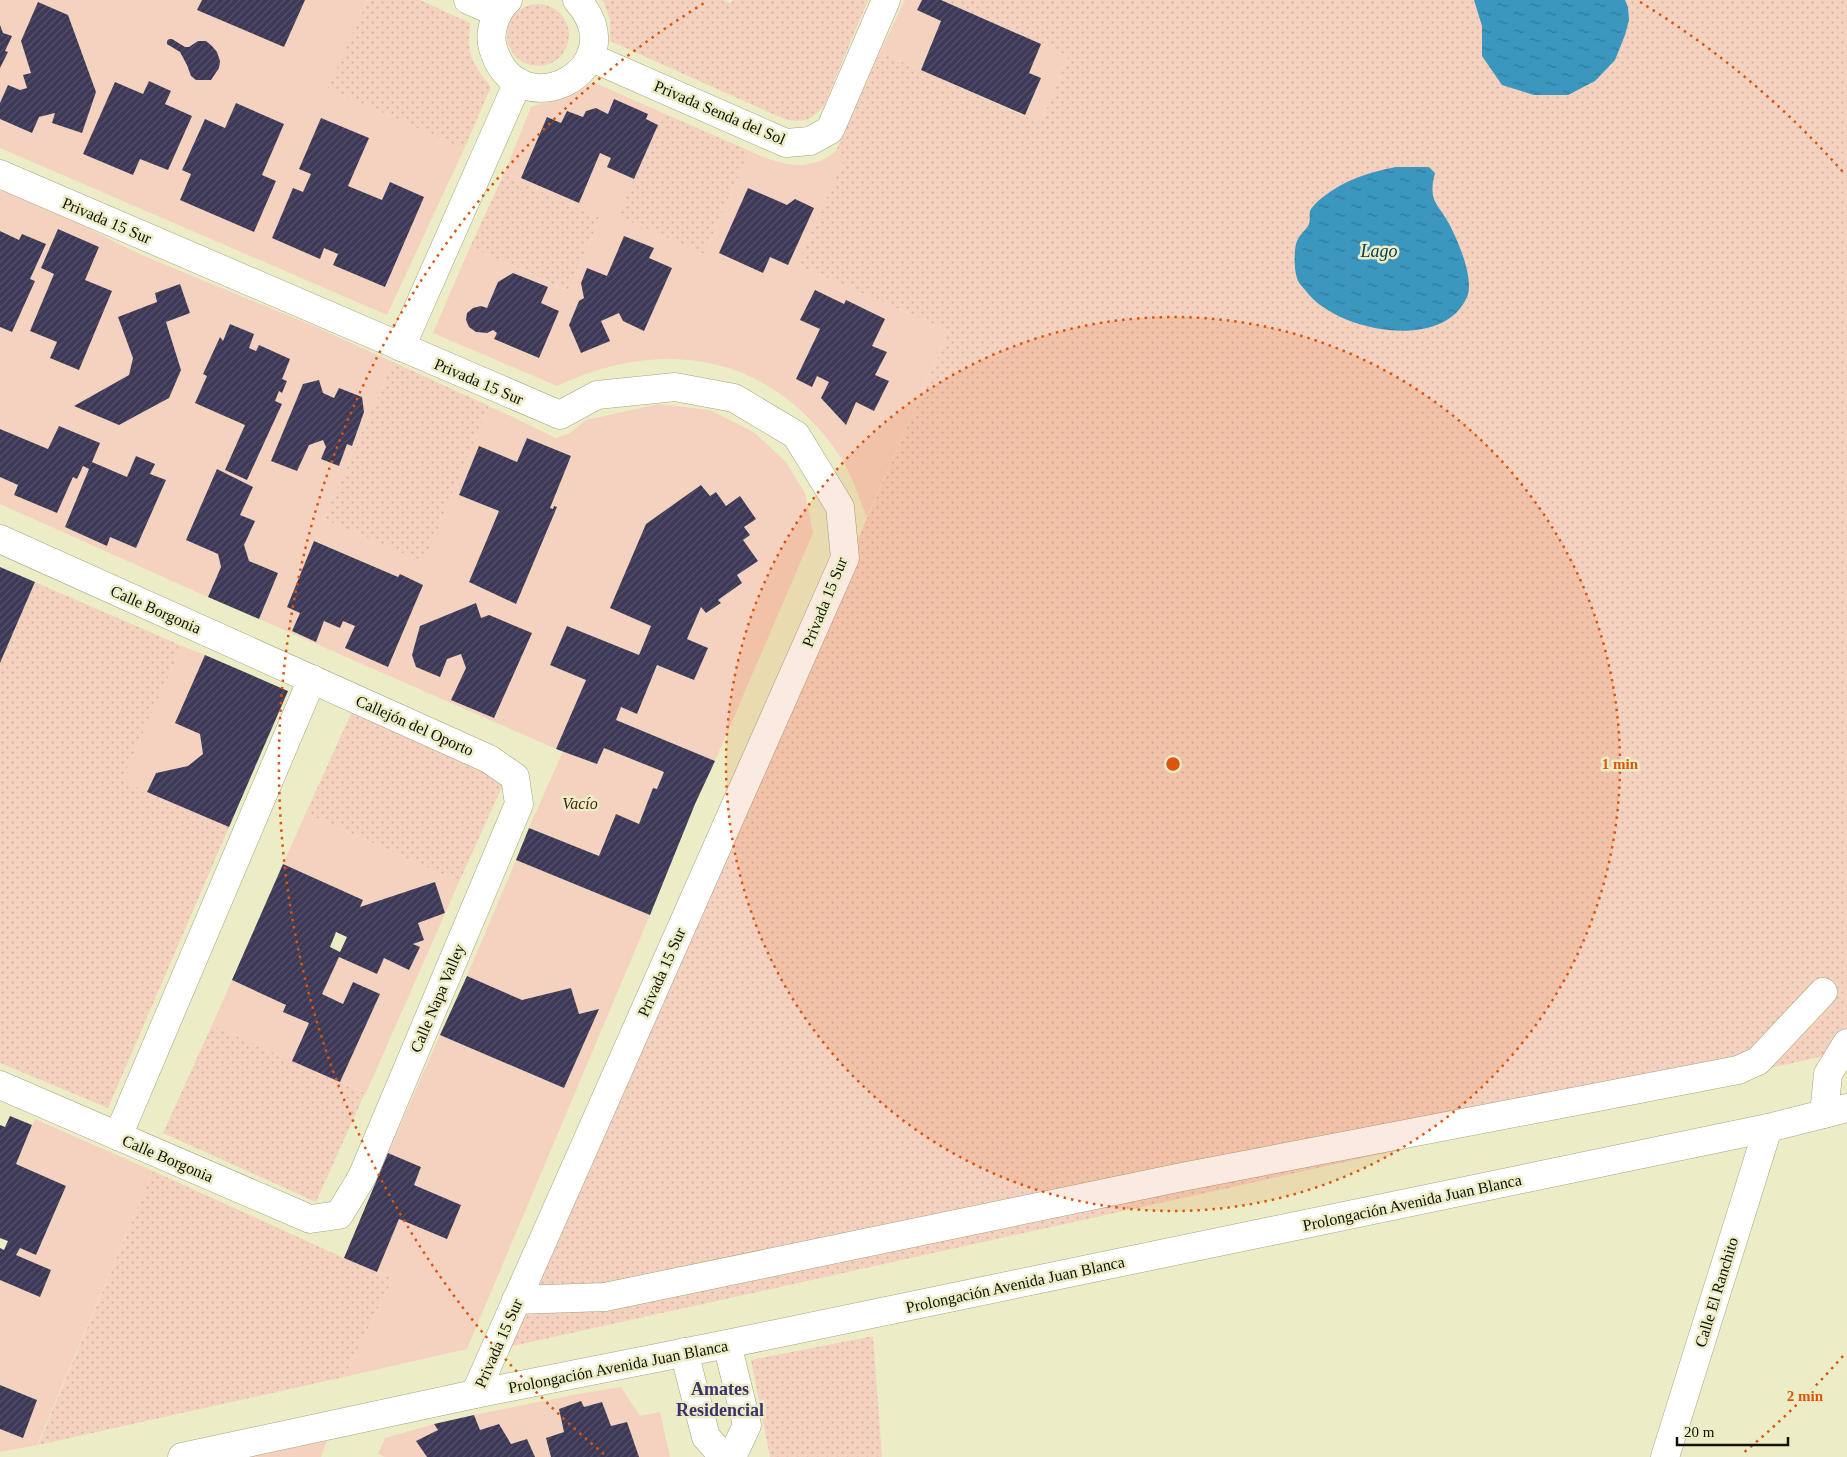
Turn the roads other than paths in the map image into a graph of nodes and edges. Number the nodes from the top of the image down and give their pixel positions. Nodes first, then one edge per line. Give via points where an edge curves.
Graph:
1 (468, 0) edge
2 (577, 0) edge
3 (886, 0) edge
4 (503, 6) edge
5 (590, 57) junction
6 (518, 82) junction
7 (0, 174) edge
8 (401, 347) junction
9 (0, 539) edge
10 (312, 679) junction
11 (515, 777) joint
12 (1823, 992) dead end
13 (1847, 1043) edge
14 (0, 1085) edge
15 (1836, 1111) edge
16 (1768, 1128) junction
17 (118, 1136) junction
18 (339, 1214) joint
19 (516, 1300) junction
20 (727, 1344) junction
21 (684, 1352) junction
22 (475, 1394) junction
23 (182, 1457) edge
24 (724, 1457) edge
25 (732, 1457) edge
26 (1665, 1457) edge

1 - 4 street
2 - 5 street via 593,25
3 - 5 street, Privada Senda del Sol via 830,130 810,142 786,143
4 - 6 street via 492,28 492,44 496,59
5 - 6 street via 581,72 552,88 534,88
6 - 8 street
7 - 8 street, Privada 15 Sur
8 - 19 street, Privada 15 Sur via 560,416 597,395 675,387 734,398 796,435 840,507 845,558
9 - 10 street, Calle Borgonia
10 - 11 street, Callejón del Oporto via 489,759
10 - 17 street
11 - 18 street, Calle Napa Valley via 518,804 362,1177
12 - 19 street via 1758,1061 1738,1070 1182,1177 605,1297
13 - 15 street via 1828,1074
14 - 17 street, Calle Borgonia
15 - 16 street, Prolongación Avenida Juan Blanca
16 - 20 street, Prolongación Avenida Juan Blanca
16 - 26 street, Calle El Ranchito
17 - 18 street, Calle Borgonia via 310,1219
19 - 22 street, Privada 15 Sur
20 - 21 street, Prolongación Avenida Juan Blanca
20 - 25 street via 747,1425
21 - 22 street, Prolongación Avenida Juan Blanca
21 - 24 street via 706,1436
22 - 23 street, Prolongación Avenida Juan Blanca

